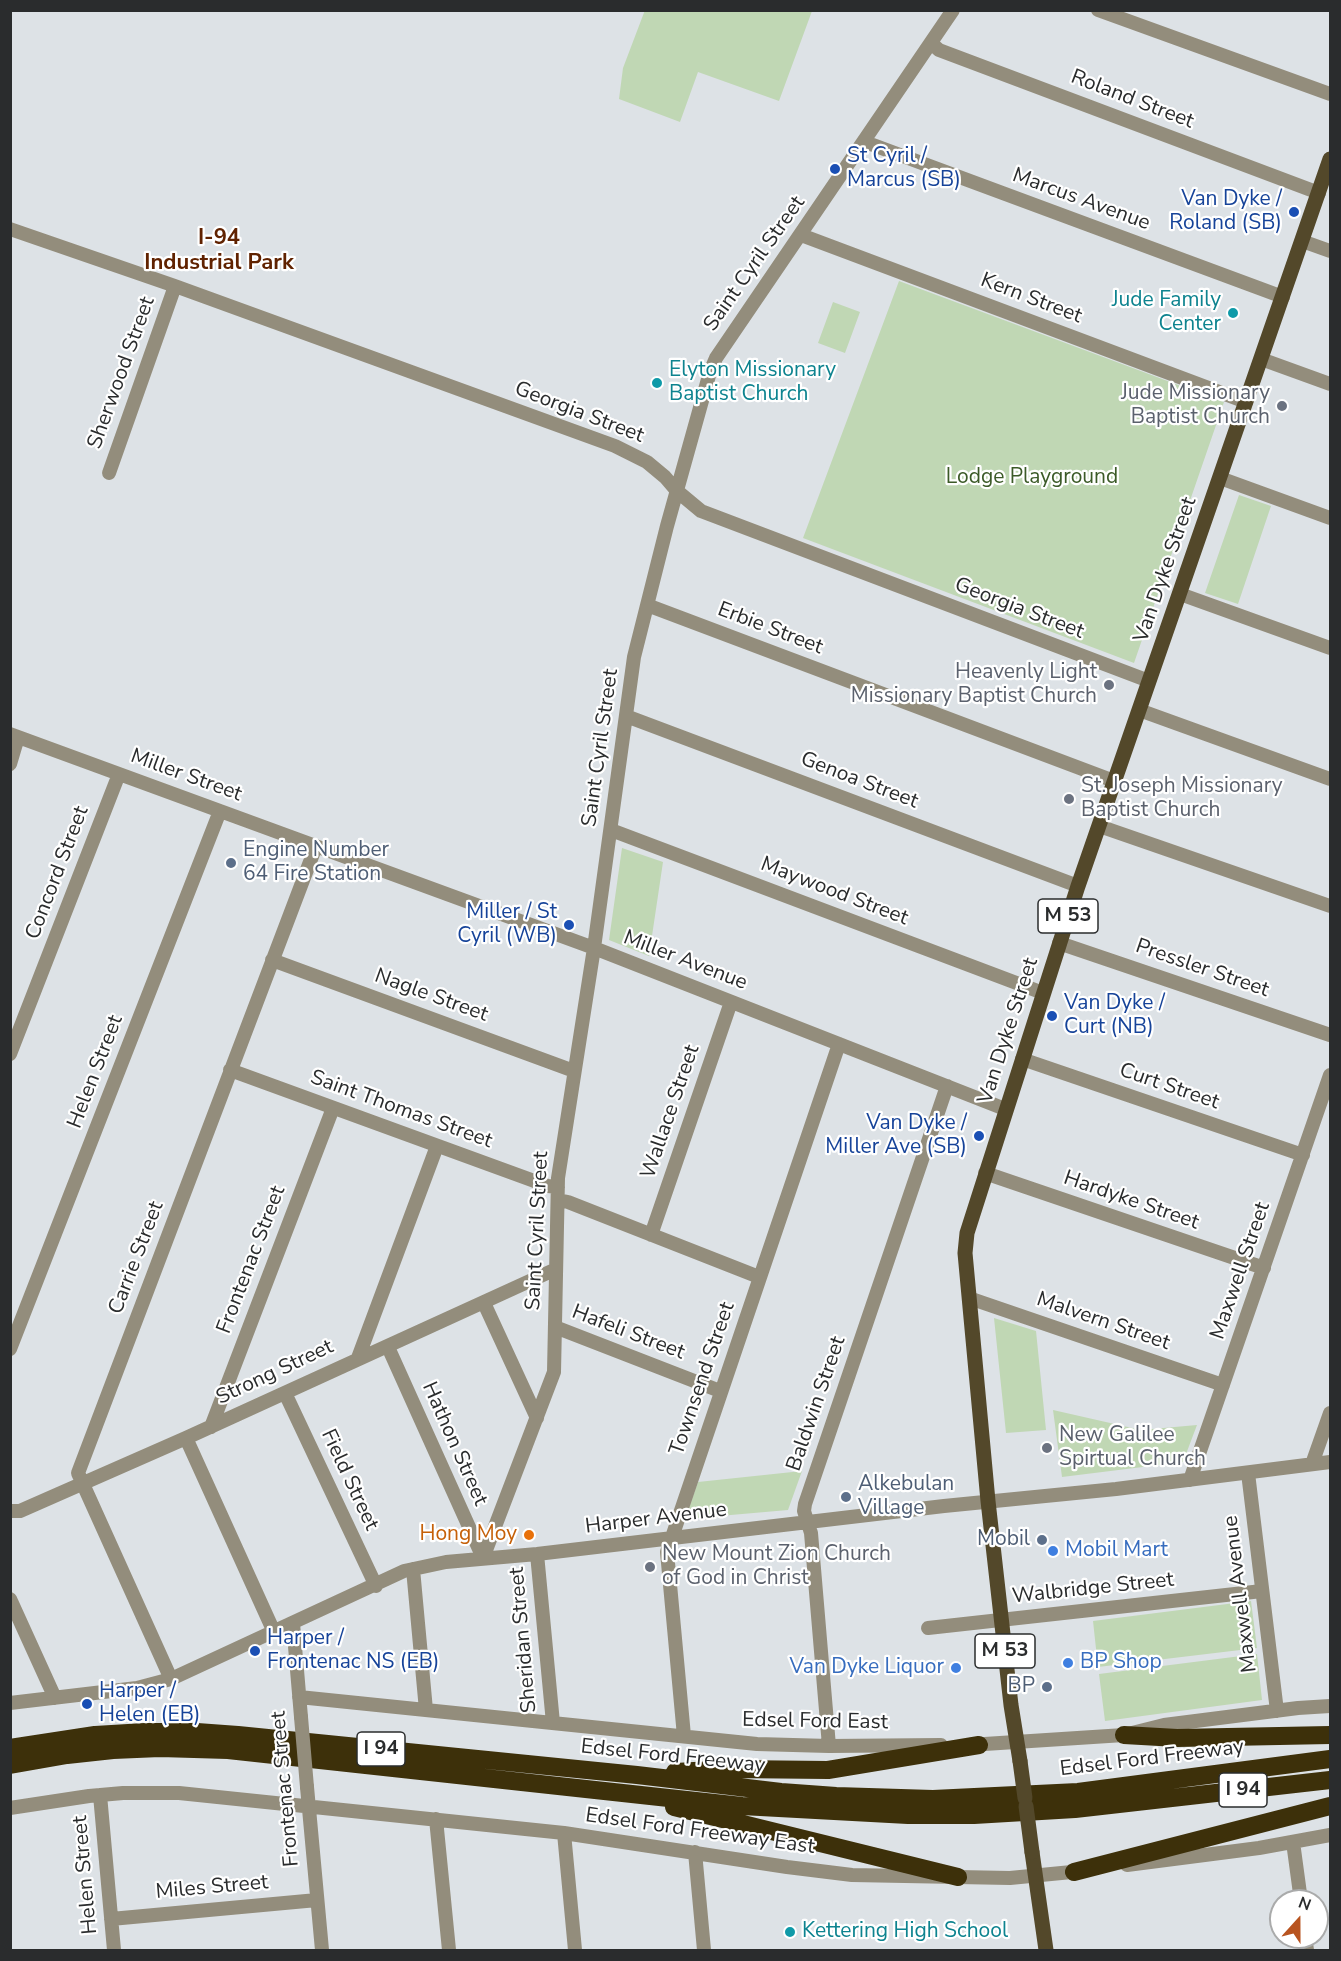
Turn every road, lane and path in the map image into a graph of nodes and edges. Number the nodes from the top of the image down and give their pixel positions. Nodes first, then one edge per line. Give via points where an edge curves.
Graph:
1 (953, 10) edge
2 (1098, 10) edge
3 (931, 44) junction
4 (1330, 94) edge
5 (865, 142) junction
6 (1330, 159) edge
7 (1319, 193) junction
8 (10, 229) edge
9 (801, 235) junction
10 (1302, 241) junction
11 (1330, 251) edge
12 (175, 286) junction
13 (1282, 297) junction
14 (1261, 359) junction
15 (1330, 384) edge
16 (1246, 402) junction
17 (109, 473) dead end
18 (1220, 478) junction
19 (677, 491) junction
20 (1330, 518) edge
21 (1180, 594) junction
22 (647, 605) junction
23 (1330, 648) edge
24 (1149, 681) junction
25 (1139, 710) junction
26 (626, 716) junction
27 (14, 735) edge
28 (10, 764) edge
29 (119, 774) junction
30 (1330, 779) edge
31 (1114, 781) junction
32 (220, 811) junction
33 (1099, 826) junction
34 (610, 830) junction
35 (316, 846) junction
36 (347, 857) joint
37 (1078, 886) junction
38 (1330, 906) edge
39 (1059, 943) junction
40 (594, 948) junction
41 (272, 960) junction
42 (1043, 993) junction
43 (731, 1002) junction
44 (1330, 1035) edge
45 (839, 1044) junction
46 (10, 1054) edge
47 (1022, 1059) junction
48 (230, 1070) junction
49 (574, 1071) junction
50 (1330, 1075) edge
51 (947, 1086) junction
52 (333, 1108) junction
53 (1005, 1109) junction
54 (437, 1146) junction
55 (1303, 1155) junction
56 (986, 1173) junction
57 (558, 1194) junction
58 (651, 1235) junction
59 (1264, 1268) junction
60 (556, 1269) junction
61 (759, 1277) junction
62 (969, 1298) junction
63 (484, 1303) junction
64 (555, 1327) junction
65 (387, 1347) junction
66 (10, 1349) edge
67 (358, 1358) junction
68 (1223, 1385) junction
69 (720, 1391) junction
70 (285, 1393) junction
71 (1330, 1413) edge
72 (537, 1418) junction
73 (211, 1426) junction
74 (186, 1438) junction
75 (1330, 1462) edge
76 (1312, 1464) junction
77 (1248, 1473) junction
78 (1190, 1480) junction
79 (82, 1484) junction
80 (988, 1501) junction
81 (10, 1511) edge
82 (808, 1522) junction
83 (670, 1538) junction
84 (537, 1554) junction
85 (483, 1558) junction
86 (413, 1569) junction
87 (376, 1586) junction
88 (1262, 1591) junction
89 (10, 1599) edge
90 (1002, 1620) junction
91 (293, 1623) junction
92 (928, 1628) dead end
93 (274, 1632) junction
94 (171, 1679) junction
95 (299, 1697) junction
96 (55, 1698) junction
97 (10, 1703) edge
98 (1330, 1706) edge
99 (426, 1710) junction
100 (1277, 1711) junction
101 (553, 1723) junction
102 (1124, 1735) junction
103 (1330, 1735) edge
104 (684, 1736) junction
105 (1017, 1742) junction
106 (979, 1745) junction
107 (829, 1746) junction
108 (10, 1748) edge
109 (1330, 1759) edge
110 (10, 1765) edge
111 (637, 1775) junction
112 (1330, 1780) edge
113 (100, 1795) junction
114 (641, 1795) junction
115 (309, 1806) junction
116 (1330, 1806) edge
117 (10, 1808) edge
118 (436, 1819) junction
119 (564, 1833) junction
120 (1330, 1835) edge
121 (1293, 1842) junction
122 (695, 1852) junction
123 (1074, 1872) junction
124 (958, 1877) junction
125 (1036, 1877) junction
126 (1299, 1889) edge
127 (317, 1900) junction
128 (111, 1919) junction
129 (114, 1950) edge
130 (322, 1950) edge
131 (449, 1950) edge
132 (575, 1950) edge
133 (704, 1950) edge
134 (1046, 1950) edge

1 - 3 street, Saint Cyril Street
2 - 4 street
3 - 5 street, Saint Cyril Street
3 - 7 street, Roland Street
5 - 9 street, Saint Cyril Street
5 - 13 street, Marcus Avenue
6 - 7 main road, Van Dyke Street / M 53
7 - 10 main road, Van Dyke Street / M 53
8 - 12 street, Georgia Street
9 - 16 street, Kern Street
9 - 19 street, Saint Cyril Street via 713,363
10 - 11 street
10 - 13 main road, Van Dyke Street / M 53
12 - 17 street, Sherwood Street
12 - 19 street, Georgia Street via 628,451 647,462
13 - 14 main road, Van Dyke Street / M 53
14 - 15 street
14 - 16 main road, Van Dyke Street / M 53
16 - 18 main road, Van Dyke Street / M 53
18 - 20 street
18 - 21 main road, Van Dyke Street / M 53
19 - 22 street, Saint Cyril Street
19 - 24 street, Georgia Street via 701,511 725,521
21 - 23 street
21 - 24 main road, Van Dyke Street / M 53
22 - 26 street, Saint Cyril Street via 634,657
22 - 31 street, Erbie Street
24 - 25 main road, Van Dyke Street / M 53
25 - 30 street
25 - 31 main road, Van Dyke Street / M 53
26 - 34 street, Saint Cyril Street
26 - 37 street, Genoa Street
27 - 28 street
27 - 29 street, Miller Street
29 - 32 street, Miller Street
29 - 46 street, Concord Street
31 - 33 main road, Van Dyke Street / M 53
32 - 35 street, Miller Street
32 - 66 street, Helen Street
33 - 37 main road, Van Dyke Street / M 53
33 - 38 street
34 - 40 street, Saint Cyril Street
34 - 42 street, Maywood Street
35 - 36 street, Miller Street
35 - 41 street, Carrie Street
36 - 40 street, Miller Avenue
37 - 39 main road, Van Dyke Street / M 53
39 - 42 main road, Van Dyke Street / M 53
39 - 44 street, Pressler Street
40 - 43 street, Miller Avenue
40 - 49 street, Saint Cyril Street
41 - 48 street, Carrie Street
41 - 49 street, Nagle Street
42 - 47 main road, Van Dyke Street / M 53
43 - 45 street, Miller Avenue
43 - 58 street, Wallace Street
45 - 51 street, Miller Avenue
45 - 61 street, Townsend Street
47 - 53 main road, Van Dyke Street / M 53
47 - 55 street, Curt Street
48 - 52 street, Saint Thomas Street
48 - 79 street, Carrie Street via 79,1471
49 - 57 street, Saint Cyril Street
50 - 55 street, Maxwell Street
51 - 53 street, Miller Avenue
51 - 82 street, Baldwin Street via 805,1504
52 - 54 street, Saint Thomas Street
52 - 73 street, Frontenac Street
53 - 56 main road, Van Dyke Street / M 53
54 - 57 street, Saint Thomas Street via 548,1186
54 - 67 street
55 - 59 street, Maxwell Street
56 - 59 street, Hardyke Street
56 - 62 main road, Van Dyke Street / M 53 via 966,1243
57 - 58 street, Saint Thomas Street via 568,1202
57 - 60 street, Saint Cyril Street
58 - 61 street, Saint Thomas Street
59 - 68 street, Maxwell Street
60 - 63 street, Strong Street
60 - 64 street, Saint Cyril Street
61 - 69 street, Townsend Street
62 - 68 street, Malvern Street
62 - 80 main road, Van Dyke Street / M 53
63 - 65 street, Strong Street
63 - 72 street
64 - 69 street, Hafeli Street
64 - 72 street, Saint Cyril Street via 554,1372
65 - 67 street, Strong Street
65 - 85 street, Hathon Street
67 - 70 street, Strong Street
68 - 78 street, Maxwell Street
69 - 83 street, Townsend Street
70 - 73 street, Strong Street
70 - 87 street, Field Street
71 - 76 street
72 - 85 street, Saint Cyril Street
73 - 74 street, Strong Street
74 - 79 street, Strong Street
74 - 93 street
75 - 76 street, Harper Avenue
76 - 77 street, Harper Avenue
77 - 78 street, Harper Avenue
77 - 88 street, Maxwell Avenue
78 - 80 street, Harper Avenue
79 - 81 street, Strong Street
79 - 94 street
80 - 82 street, Harper Avenue
80 - 90 main road, Van Dyke Street / M 53
82 - 83 street, Harper Avenue
82 - 107 street, Baldwin Street
83 - 84 street, Harper Avenue
83 - 104 street, Townsend Street via 667,1552
84 - 85 street, Harper Avenue
84 - 101 street, Sheridan Street
85 - 86 street, Harper Avenue
86 - 87 street, Harper Avenue
86 - 99 street
87 - 91 street, Harper Avenue
88 - 90 street, Walbridge Street
88 - 100 street, Maxwell Avenue
89 - 96 street
90 - 92 street, Walbridge Street
90 - 105 main road, Van Dyke Street / M 53
91 - 93 street, Harper Avenue
91 - 95 street, Frontenac Street
93 - 94 street, Harper Avenue
94 - 96 street, Harper Avenue via 136,1688
95 - 99 street, Edsel Ford East
95 - 115 street, Frontenac Street, bridge
96 - 97 street, Harper Avenue
98 - 100 street, Edsel Ford East
99 - 101 street, Edsel Ford East
100 - 102 street, Edsel Ford East via 1164,1725
101 - 104 street, Edsel Ford East
102 - 103 highway
102 - 105 street, Edsel Ford East
104 - 107 street, Edsel Ford East
105 - 106 street, Edsel Ford East
105 - 125 main road, Van Dyke Street / M 53, bridge
106 - 107 street, Edsel Ford East
106 - 111 highway via 828,1770 708,1769
108 - 111 highway, Edsel Ford Freeway / I 94 via 95,1735 197,1732
109 - 111 highway, Edsel Ford Freeway / I 94 via 1078,1792 974,1798 836,1796
110 - 114 highway, Edsel Ford Freeway / I 94 via 113,1750 212,1750
112 - 114 highway, Edsel Ford Freeway / I 94 via 1075,1809 974,1815 835,1812
113 - 115 street via 179,1793
113 - 117 street
113 - 128 street, Helen Street
114 - 124 highway via 683,1810
115 - 118 street, Edsel Ford Freeway East
115 - 127 street, Frontenac Street
116 - 123 highway
118 - 119 street, Edsel Ford Freeway East
118 - 131 street
119 - 122 street, Edsel Ford Freeway East
119 - 132 street
120 - 121 street
121 - 123 street
121 - 126 street
122 - 124 street, Edsel Ford Freeway East via 852,1875
122 - 133 street
123 - 125 street, Edsel Ford Freeway East
124 - 125 street, Edsel Ford Freeway East
125 - 134 main road, Van Dyke Street / M 53
127 - 128 street, Miles Street
127 - 130 street, Frontenac Street
128 - 129 street, Helen Street

